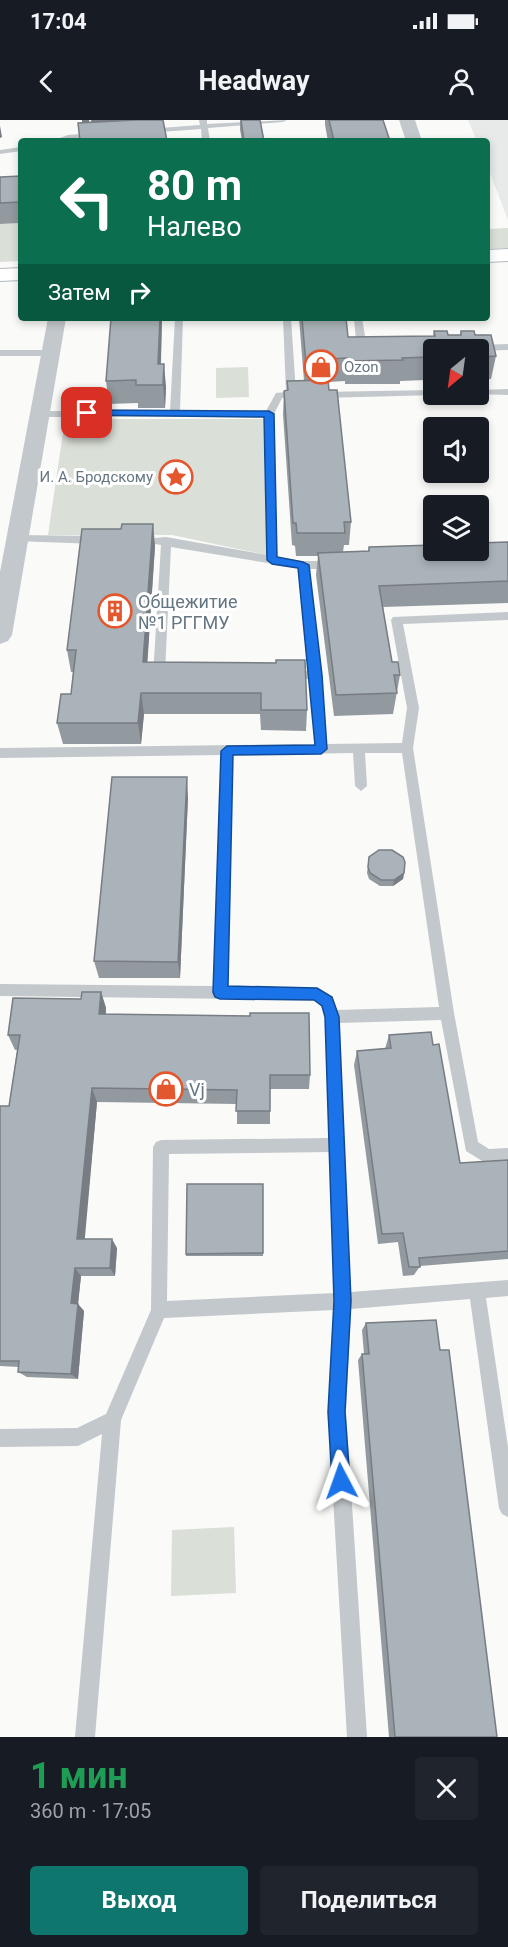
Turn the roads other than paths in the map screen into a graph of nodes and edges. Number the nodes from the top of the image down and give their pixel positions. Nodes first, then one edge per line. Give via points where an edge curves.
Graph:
1 (407, 120) edge
2 (285, 122) edge
3 (203, 123) edge
4 (140, 131) edge
5 (104, 134) edge
6 (65, 138) edge
7 (206, 138) edge
8 (413, 138) edge
9 (18, 149) edge
10 (0, 152) edge
11 (508, 255) edge
12 (490, 256) edge
13 (18, 274) edge
14 (0, 275) edge
15 (56, 321) edge
16 (179, 321) edge
17 (287, 321) edge
18 (358, 321) edge
19 (508, 347) edge
20 (489, 348) edge
21 (374, 351) edge
22 (0, 352) edge
23 (51, 353) junction
24 (508, 392) edge
25 (423, 393) edge
26 (489, 393) edge
27 (291, 396) junction
28 (40, 414) junction
29 (175, 414) junction
30 (269, 414) junction
31 (18, 539) junction
32 (106, 540) edge
33 (142, 541) edge
34 (166, 541) junction
35 (272, 560) junction
36 (346, 564) edge
37 (303, 565) junction
38 (3, 603) edge
39 (508, 616) edge
40 (0, 634) edge
41 (273, 675) edge
42 (316, 675) junction
43 (182, 676) edge
44 (407, 748) junction
45 (321, 749) junction
46 (359, 749) junction
47 (227, 751) junction
48 (0, 753) edge
49 (362, 786) dead end
50 (0, 990) edge
51 (220, 992) junction
52 (447, 1013) junction
53 (332, 1017) junction
54 (336, 1145) junction
55 (508, 1155) edge
56 (508, 1288) edge
57 (477, 1291) junction
58 (343, 1301) junction
59 (159, 1310) junction
60 (112, 1420) junction
61 (0, 1438) edge
62 (508, 1508) edge
63 (85, 1737) edge
64 (357, 1737) edge

1 - 8 street
2 - 3 lane
3 - 4 lane
3 - 7 lane
5 - 6 lane
9 - 10 lane
11 - 12 street
13 - 14 street
15 - 23 street
16 - 29 lane
17 - 27 lane
18 - 21 lane via 362,352
19 - 20 lane
22 - 23 lane
23 - 28 street
24 - 26 lane
25 - 27 lane
27 - 30 lane via 279,395
28 - 29 lane
28 - 31 street
29 - 30 lane
30 - 35 lane
31 - 32 lane
31 - 38 street
33 - 34 lane
34 - 35 lane
34 - 43 lane via 159,676
35 - 37 lane
36 - 37 lane
37 - 42 lane
38 - 40 street
39 - 44 lane via 397,620 413,708
41 - 42 lane
42 - 45 lane
44 - 46 lane
44 - 52 lane
45 - 46 lane
45 - 47 lane
46 - 49 lane
47 - 48 lane
47 - 51 lane
50 - 51 lane
51 - 53 lane via 317,994 327,1002
52 - 53 lane
52 - 55 lane via 471,1146 487,1157
53 - 54 lane
54 - 58 lane
54 - 59 lane via 161,1146
56 - 57 lane
57 - 58 lane
57 - 62 lane
58 - 59 lane
58 - 64 lane via 337,1412
59 - 60 lane
60 - 61 lane via 78,1437
60 - 63 lane

